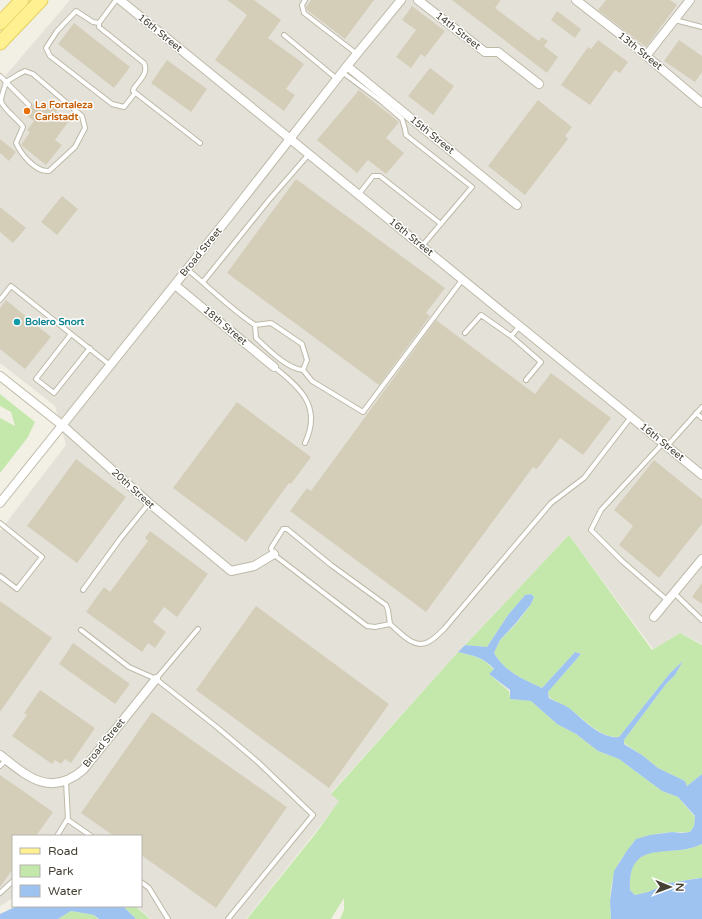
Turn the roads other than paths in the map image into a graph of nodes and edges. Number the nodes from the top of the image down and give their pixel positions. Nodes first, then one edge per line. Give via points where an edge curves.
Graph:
1 (22, 0) edge
2 (41, 0) edge
3 (116, 0) edge
4 (120, 0) edge
5 (305, 0) edge
6 (401, 0) edge
7 (418, 0) edge
8 (576, 0) edge
9 (690, 0) edge
10 (5, 13) edge
11 (675, 20) junction
12 (0, 23) edge
13 (99, 23) junction
14 (702, 27) edge
15 (284, 35) dead end
16 (0, 43) edge
17 (357, 54) junction
18 (646, 56) junction
19 (342, 72) junction
20 (0, 76) edge
21 (6, 82) junction
22 (539, 84) dead end
23 (135, 93) junction
24 (702, 103) edge
25 (29, 105) dead end
26 (291, 139) junction
27 (200, 143) dead end
28 (309, 154) junction
29 (359, 194) junction
30 (517, 205) dead end
31 (441, 224) junction
32 (422, 246) junction
33 (187, 270) junction
34 (462, 280) junction
35 (203, 282) junction
36 (175, 285) junction
37 (0, 300) edge
38 (255, 325) junction
39 (520, 326) junction
40 (465, 333) dead end
41 (71, 334) junction
42 (511, 336) junction
43 (90, 348) junction
44 (110, 365) junction
45 (274, 367) joint
46 (302, 370) junction
47 (0, 376) edge
48 (526, 380) dead end
49 (702, 407) edge
50 (696, 413) junction
51 (632, 417) junction
52 (702, 418) edge
53 (62, 425) junction
54 (306, 443) dead end
55 (665, 444) junction
56 (702, 475) edge
57 (0, 503) edge
58 (149, 503) junction
59 (0, 523) edge
60 (274, 554) junction
61 (702, 559) edge
62 (0, 576) edge
63 (83, 590) dead end
64 (674, 593) junction
65 (667, 600) junction
66 (654, 617) dead end
67 (702, 620) edge
68 (390, 624) junction
69 (80, 630) dead end
70 (198, 630) dead end
71 (156, 678) junction
72 (3, 757) edge
73 (0, 766) edge
74 (66, 781) junction
75 (68, 818) junction
76 (58, 835) edge
77 (89, 835) edge
78 (12, 882) edge
79 (142, 883) edge
80 (0, 893) edge
81 (168, 919) edge
82 (228, 919) edge

1 - 10 main road
2 - 16 main road
3 - 13 lane
4 - 26 street, 16th Street
5 - 17 lane via 302,5 304,13
6 - 17 street, Broad Street
7 - 22 street, 14th Street via 485,52 498,52
8 - 18 street, 13th Street
9 - 11 street
10 - 12 main road
11 - 14 lane
11 - 18 street
13 - 23 lane via 100,27 146,67 146,72 134,88
13 - 23 lane via 76,11 46,48 50,56 112,104 124,107
15 - 19 lane
17 - 19 street, Broad Street
18 - 24 street, 13th Street
19 - 26 street, Broad Street
19 - 30 street, 15th Street
19 - 31 lane via 402,119 406,135 472,187
20 - 21 lane
21 - 21 lane via 25,71 33,74 82,116 84,128 75,147 49,171 38,168 22,154 16,143 23,127 1,101
21 - 25 lane
23 - 27 lane
26 - 28 street, 16th Street
26 - 33 street, Broad Street
28 - 29 street, 16th Street
28 - 35 lane
29 - 31 lane via 373,176 380,176
29 - 32 street, 16th Street
31 - 32 lane
32 - 34 street, 16th Street
33 - 35 lane
33 - 36 street, Broad Street
34 - 39 street, 16th Street
34 - 46 lane via 363,412 312,381
35 - 38 lane
36 - 44 street, Broad Street
36 - 45 street, 18th Street
37 - 41 lane via 11,286
38 - 46 lane via 256,338 295,370
38 - 46 lane via 272,323 302,344 307,360
39 - 42 lane
39 - 51 street, 16th Street
40 - 42 lane via 481,315
41 - 43 lane
41 - 43 lane via 36,379 54,393
42 - 48 lane via 541,362
43 - 44 lane
44 - 53 street, Broad Street
45 - 54 lane via 290,379 308,401 312,423
47 - 53 street, 20th Street
49 - 50 lane
50 - 52 lane
50 - 55 lane
51 - 55 street, 16th Street
51 - 68 lane via 584,478 551,503 481,587 430,641 422,645 416,644
53 - 57 street, Broad Street
53 - 58 street, 20th Street
55 - 56 street, 16th Street
55 - 65 lane via 601,510 591,530
58 - 60 street, 20th Street via 231,571 254,566
58 - 63 lane
59 - 62 lane via 42,557 16,589
60 - 68 lane via 367,626
60 - 68 lane via 270,548 283,529 287,529 386,605
61 - 64 street
64 - 65 street
64 - 67 lane
65 - 66 street
69 - 71 lane via 129,667
70 - 71 lane
71 - 74 street, Broad Street via 83,770
71 - 82 lane via 259,763 313,815
72 - 73 lane
72 - 74 street, Broad Street via 37,781
74 - 75 lane
75 - 76 lane
75 - 77 lane
78 - 80 lane
79 - 81 lane via 149,888

